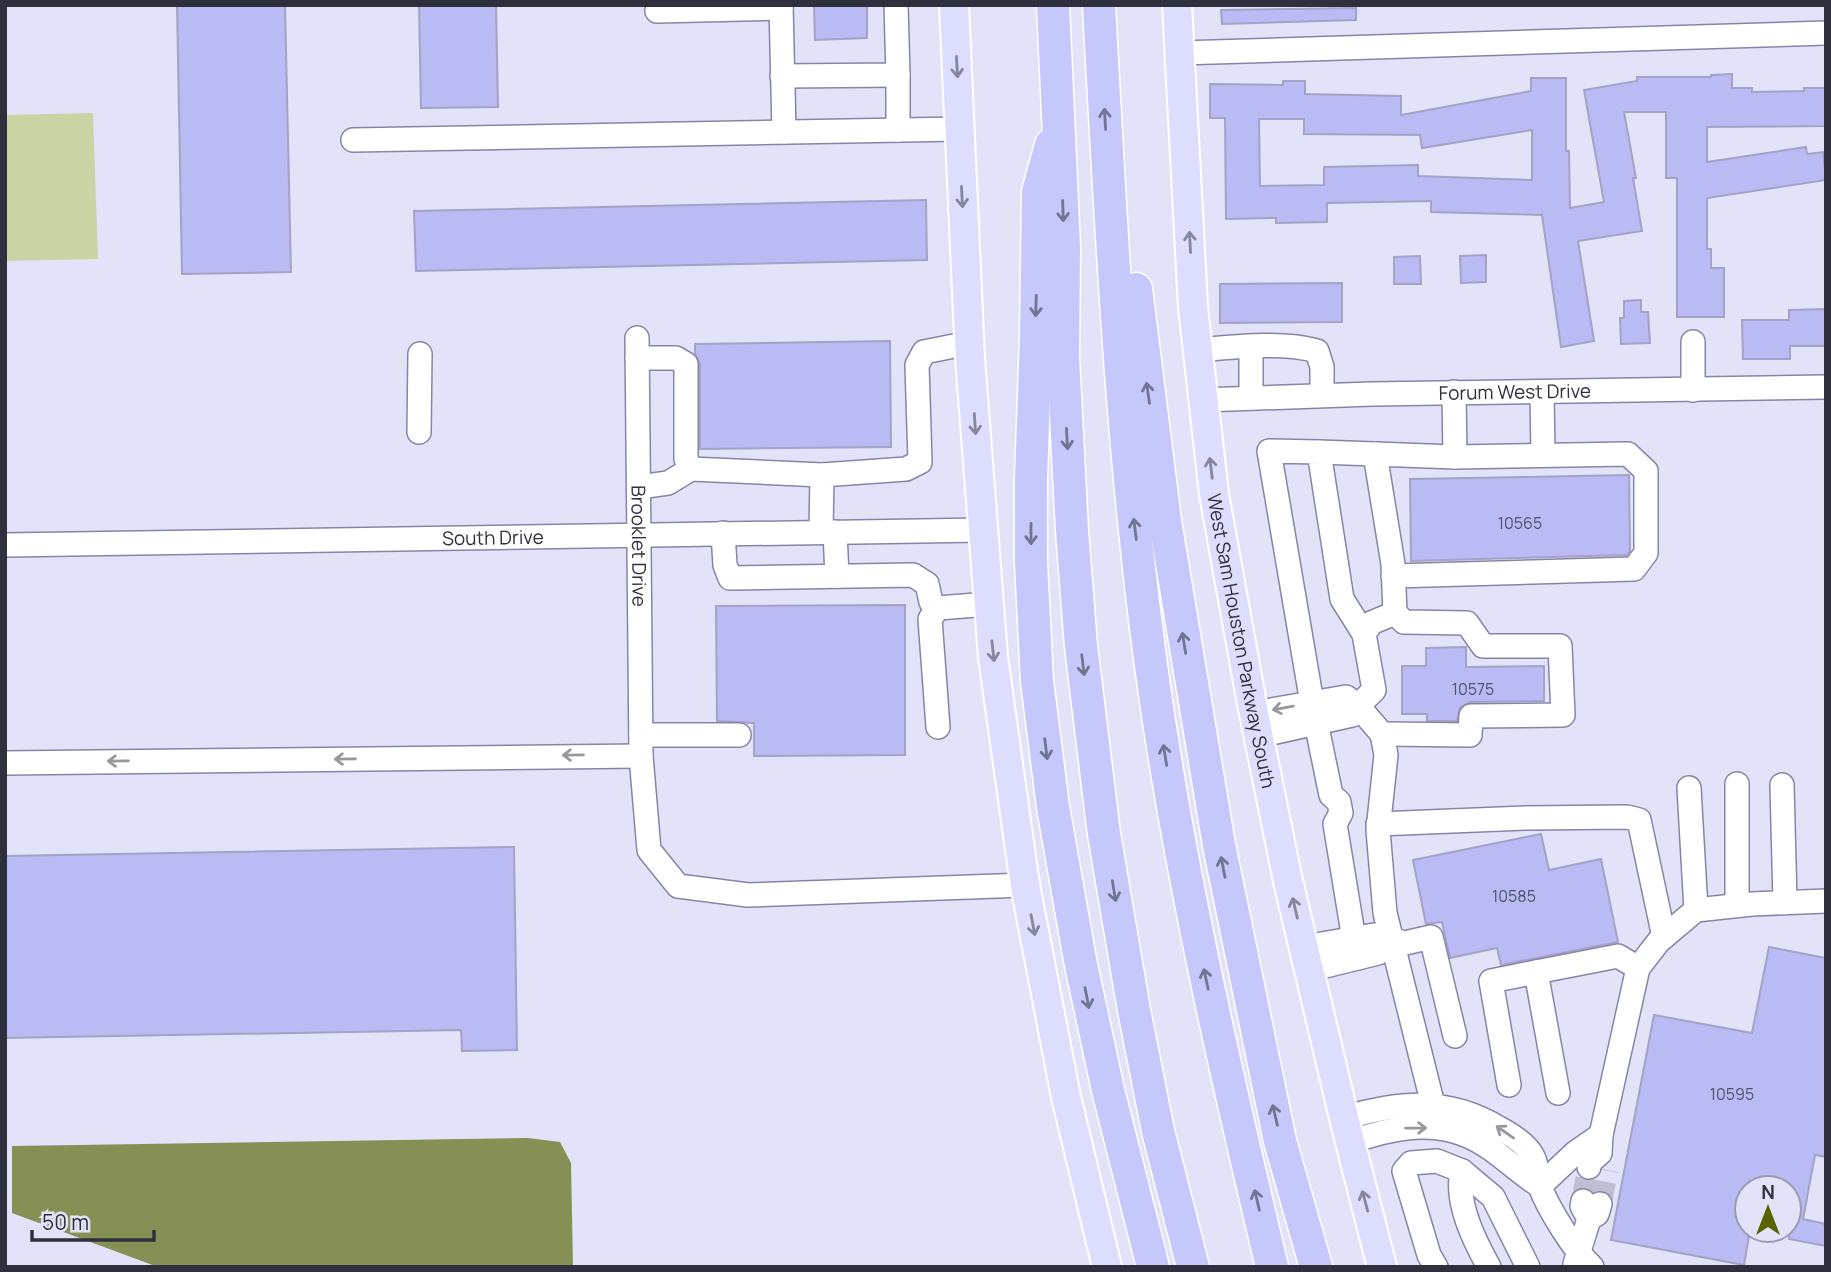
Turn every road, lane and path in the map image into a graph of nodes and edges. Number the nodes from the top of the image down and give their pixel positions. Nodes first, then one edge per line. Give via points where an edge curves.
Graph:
1 (896, 5) edge
2 (954, 5) edge
3 (1053, 5) edge
4 (1099, 5) edge
5 (1178, 5) edge
6 (781, 7) edge
7 (657, 10) dead end
8 (1826, 33) edge
9 (1180, 53) junction
10 (898, 75) junction
11 (782, 76) junction
12 (1059, 118) junction
13 (959, 129) junction
14 (898, 130) junction
15 (784, 132) junction
16 (354, 141) dead end
17 (1112, 238) junction
18 (1693, 342) dead end
19 (969, 343) junction
20 (1251, 348) junction
21 (1197, 350) junction
22 (420, 354) dead end
23 (1826, 387) edge
24 (1693, 390) junction
25 (1542, 391) junction
26 (1454, 392) junction
27 (1322, 395) junction
28 (1251, 398) junction
29 (1203, 400) junction
30 (419, 432) dead end
31 (1319, 452) junction
32 (1375, 454) junction
33 (1543, 455) junction
34 (1455, 457) junction
35 (691, 469) junction
36 (822, 475) junction
37 (639, 487) junction
38 (982, 530) junction
39 (828, 532) junction
40 (723, 533) junction
41 (639, 534) junction
42 (5, 545) edge
43 (837, 576) junction
44 (1393, 576) junction
45 (989, 604) junction
46 (937, 608) junction
47 (1395, 613) junction
48 (1364, 634) junction
49 (1358, 706) junction
50 (1314, 713) junction
51 (1256, 725) junction
52 (938, 727) dead end
53 (1382, 734) junction
54 (738, 735) dead end
55 (641, 745) junction
56 (5, 763) edge
57 (1737, 784) dead end
58 (1782, 785) dead end
59 (1689, 788) dead end
60 (1378, 824) junction
61 (1025, 885) junction
62 (1826, 901) edge
63 (1785, 902) junction
64 (1737, 905) junction
65 (1696, 910) junction
66 (1664, 937) junction
67 (1391, 941) junction
68 (1355, 948) junction
69 (1306, 959) junction
70 (1638, 968) junction
71 (1536, 972) junction
72 (1455, 1036) dead end
73 (1509, 1085) dead end
74 (1108, 1090) junction
75 (1558, 1093) dead end
76 (1433, 1105) junction
77 (1347, 1130) junction
78 (1462, 1171) junction
79 (1540, 1186) junction
80 (1591, 1208) tunnel mouth
81 (1299, 1209) junction
82 (1582, 1263) edge
83 (1107, 1267) edge
84 (1153, 1267) edge
85 (1187, 1267) edge
86 (1193, 1267) edge
87 (1272, 1267) edge
88 (1316, 1267) edge
89 (1336, 1267) edge
90 (1382, 1267) edge
91 (1436, 1267) edge
92 (1489, 1267) edge
93 (1528, 1267) edge

1 - 10 street
2 -> 13 main road
3 - 12 highway
17 -> 4 highway
5 - 9 main road, West Sam Houston Parkway South
6 - 7 street
6 - 11 street
8 - 9 street
21 -> 9 main road, West Sam Houston Parkway South
10 - 11 street
10 - 14 street
11 - 15 street
12 -> 74 highway via 1038,192 1031,562 1037,681 1056,820
12 -> 86 highway via 1063,357 1081,646 1104,834 1134,1010
13 - 14 street
13 -> 19 main road
14 - 15 street
15 - 16 street
81 -> 17 highway via 1261,1054 1205,764 1165,522 1134,270
87 -> 17 highway via 1219,1044 1159,718 1133,509
18 - 24 street
19 - 36 street via 924,352 917,365 920,462 906,469
19 -> 38 main road
20 - 21 street
20 - 27 street via 1317,351
20 - 28 street
21 - 29 main road, West Sam Houston Parkway South
22 - 30 street
23 - 24 street, Forum West Drive
24 - 25 street, Forum West Drive
25 - 26 street, Forum West Drive
25 - 33 street
26 - 27 street, Forum West Drive
26 - 34 street
27 - 28 street, Forum West Drive
28 - 29 street, Forum West Drive
51 -> 29 main road, West Sam Houston Parkway South via 1214,494
31 - 32 street
31 - 48 street via 1342,599
31 - 50 street via 1269,451
32 - 34 street
32 - 44 street
33 - 34 street
33 - 44 street via 1628,454 1646,471 1646,553 1634,569
35 - 36 street
35 - 37 street via 668,483
35 - 37 street, Brooklet Drive via 686,459 686,364 637,348
36 - 39 street
37 - 41 street, Brooklet Drive
38 - 39 street, South Drive
38 - 45 main road
39 - 40 street, South Drive
39 - 43 street
40 - 41 street, South Drive
40 - 43 street via 730,578
41 - 42 street, South Drive
41 - 55 street, Brooklet Drive
43 - 46 street via 913,575 928,584 931,602
44 - 47 street
45 - 46 street
45 -> 61 main road
46 - 52 street via 930,619
47 - 48 street via 1371,623
47 - 53 street via 1404,622 1467,623 1483,646 1560,646 1563,715 1471,716 1471,735
48 - 49 street via 1374,690
49 - 50 street via 1352,715
49 - 53 street
50 - 51 street
50 - 68 street via 1331,795 1339,802 1341,813 1335,824
69 -> 51 main road, West Sam Houston Parkway South
53 - 60 street via 1386,755
54 - 55 street
55 -> 56 street
55 - 61 street, Brooklet Drive via 649,850 678,886 748,895
57 - 64 street
58 - 63 street
59 - 65 street
60 - 66 street via 1525,818 1639,820
60 - 67 street
61 -> 83 main road via 1066,1097
62 - 63 street
63 - 64 street
64 - 65 street
65 - 66 street
66 - 70 street
67 - 68 street via 1374,935
67 - 72 street via 1431,937
67 - 76 street
68 - 69 street
69 - 77 main road, West Sam Houston Parkway South
70 - 71 street via 1618,956
70 - 79 street via 1599,1156 1575,1153
71 - 73 street via 1491,981
71 - 75 street
74 - 84 highway
74 - 85 highway via 1149,1194
76 - 77 street via 1380,1107
79 -> 76 street via 1531,1153 1508,1133 1478,1115
77 -> 79 street via 1441,1128 1468,1136
90 -> 77 main road, West Sam Houston Parkway South
78 - 91 street via 1437,1161 1411,1163 1404,1171
78 - 92 street via 1459,1183 1471,1234
78 - 93 street via 1493,1197
79 - 82 street
80 - 82 street
81 - 88 highway
81 - 89 highway via 1320,1230

